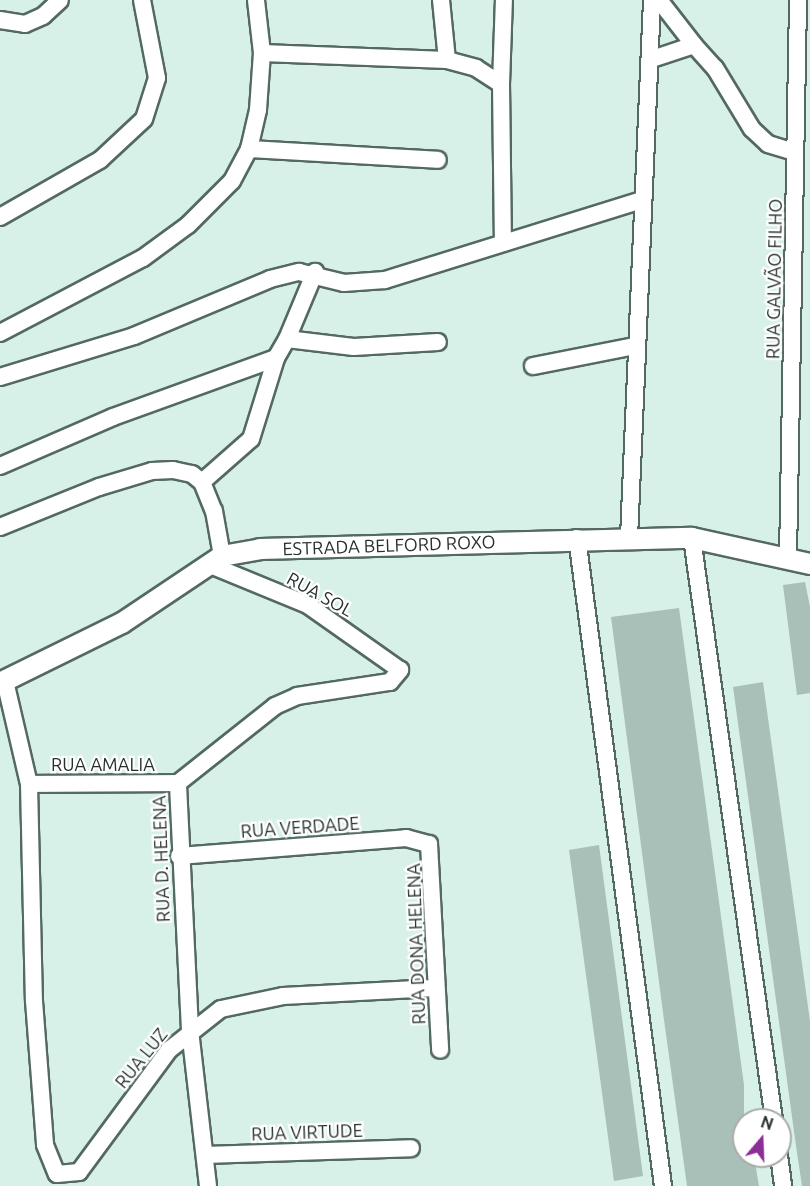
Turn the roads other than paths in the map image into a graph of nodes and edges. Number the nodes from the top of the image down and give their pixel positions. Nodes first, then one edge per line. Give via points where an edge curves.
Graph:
1 (60, 0) edge
2 (142, 0) edge
3 (256, 0) edge
4 (441, 0) edge
5 (504, 0) edge
6 (652, 0) edge
7 (659, 0) edge
8 (798, 0) edge
9 (0, 20) edge
10 (694, 45) junction
11 (262, 53) junction
12 (652, 59) junction
13 (447, 60) junction
14 (501, 84) junction
15 (249, 149) junction
16 (795, 152) junction
17 (438, 160) dead end
18 (642, 200) junction
19 (4, 208) edge
20 (503, 243) junction
21 (315, 273) junction
22 (0, 333) edge
23 (287, 339) junction
24 (438, 342) dead end
25 (635, 346) junction
26 (276, 358) junction
27 (533, 366) dead end
28 (0, 377) edge
29 (0, 466) edge
30 (202, 482) junction
31 (0, 527) edge
32 (577, 538) junction
33 (629, 538) junction
34 (692, 538) junction
35 (788, 558) junction
36 (215, 560) junction
37 (810, 564) edge
38 (400, 675) joint
39 (2, 682) edge
40 (178, 783) junction
41 (29, 784) junction
42 (424, 840) joint
43 (179, 856) junction
44 (435, 988) junction
45 (190, 1030) junction
46 (440, 1050) dead end
47 (772, 1108) edge
48 (411, 1148) dead end
49 (205, 1155) junction
50 (781, 1168) edge
51 (208, 1186) edge
52 (663, 1186) edge
53 (783, 1186) edge

1 - 9 street via 43,16 25,24
2 - 19 street via 157,78 144,119 100,160
3 - 11 street
4 - 13 street
5 - 14 street
6 - 12 street
7 - 10 street
8 - 16 street, RUA GALVÃO FILHO
10 - 12 street
10 - 16 street via 715,68 752,129 768,144
11 - 13 street
11 - 15 street via 258,110
12 - 18 street
13 - 14 street via 476,68
14 - 20 street
15 - 17 street
15 - 22 street via 232,181 212,203 143,258
16 - 35 street, RUA GALVÃO FILHO
18 - 20 street
18 - 25 street
20 - 21 street via 420,272 363,285 344,284
21 - 23 street
21 - 28 street via 270,279 134,336
23 - 24 street via 354,347
23 - 26 street
25 - 27 street
25 - 33 street
26 - 29 street via 113,417
26 - 30 street via 251,439
30 - 31 street via 192,474 152,471
30 - 36 street via 214,511
32 - 33 street, ESTRADA BELFORD ROXO
32 - 36 street, ESTRADA BELFORD ROXO via 260,549
32 - 52 street
33 - 34 street, ESTRADA BELFORD ROXO
34 - 35 street, ESTRADA BELFORD ROXO
34 - 47 street
35 - 37 street, ESTRADA BELFORD ROXO
36 - 38 street, RUA SOL via 308,605 393,661
36 - 39 street, ESTRADA BELFORD ROXO via 122,623
38 - 40 street, RUA D. HELENA via 390,682 297,696 275,706
39 - 41 street
40 - 41 street, RUA AMALIA
40 - 43 street, RUA D. HELENA
41 - 45 street, RUA LUZ via 34,1001 50,1166 57,1174 79,1172 150,1073
42 - 43 street, RUA VERDADE
42 - 44 street, RUA DONA HELENA via 432,849
43 - 45 street, RUA D. HELENA
44 - 45 street, RUA LUZ via 248,1001 221,1010
44 - 46 street, RUA DONA HELENA
45 - 49 street, RUA D. HELENA
48 - 49 street, RUA VIRTUDE
49 - 51 street, RUA D. HELENA
50 - 53 street

